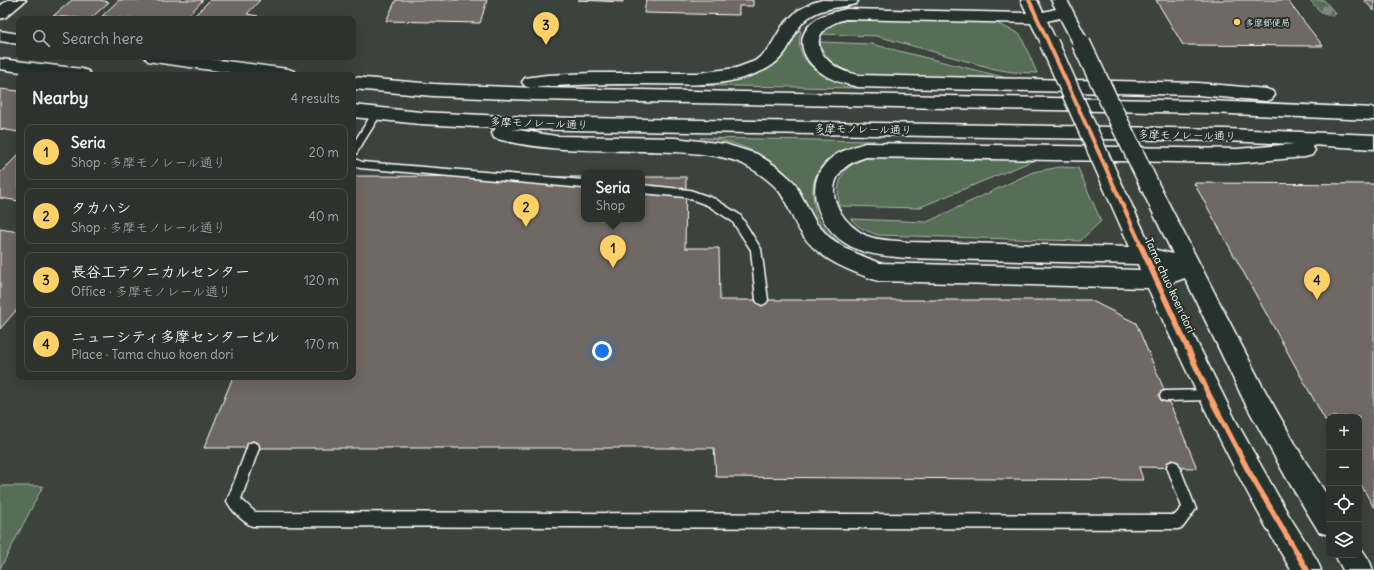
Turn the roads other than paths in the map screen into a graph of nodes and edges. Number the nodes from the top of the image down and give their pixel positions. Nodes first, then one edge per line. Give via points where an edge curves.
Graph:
1 (18, 0) edge
2 (1062, 6) edge
3 (1033, 8) edge
4 (0, 14) edge
5 (0, 36) edge
6 (16, 39) edge
7 (176, 60) edge
8 (0, 64) edge
9 (60, 72) edge
10 (266, 72) edge
11 (356, 83) edge
12 (433, 90) junction
13 (356, 111) edge
14 (376, 114) junction
15 (1369, 114) edge
16 (420, 118) junction
17 (1374, 143) edge
18 (356, 147) edge
19 (356, 163) edge
20 (581, 184) edge
21 (645, 189) edge
22 (1145, 256) junction
23 (1190, 267) junction
24 (1156, 279) junction
25 (762, 300) dead end
26 (1209, 395) junction
27 (1166, 396) dead end
28 (253, 448) dead end
29 (1173, 467) dead end
30 (1326, 517) edge
31 (1351, 558) edge
32 (1307, 570) edge
33 (1360, 570) edge

1 - 4 main road
2 - 3 main road
2 - 23 main road, bridge
3 - 12 main road via 843,1 814,7 800,16 791,26 779,49 763,64 739,74 702,79 574,78
3 - 15 main road via 833,16 813,30 810,48 822,65 836,74 858,81 1198,89 1281,97
3 - 22 main road, Tama chuo koen dori, bridge
5 - 6 main road
7 - 10 main road
8 - 9 main road
11 - 12 main road
12 - 15 main road via 1201,107
13 - 14 main road, 多摩モノレール通り
14 - 16 main road, 多摩モノレール通り
14 - 18 lane
16 - 17 main road, 多摩モノレール通り via 536,123 1225,135
16 - 24 main road via 556,143 675,145 725,151 750,159 787,187 808,228 822,243 838,255 878,272
17 - 22 main road via 1237,156 865,150 847,156 834,167 825,182 825,202 834,221 853,238 873,246 907,250
19 - 20 lane
21 - 25 lane via 686,193 711,202 736,218 756,249
22 - 23 main road
22 - 24 main road, Tama chuo koen dori
23 - 24 main road
23 - 30 main road via 1254,395
24 - 26 main road, Tama chuo koen dori
26 - 27 lane
26 - 32 main road, Tama chuo koen dori via 1248,470
28 - 29 lane via 234,501 252,519 1178,522 1189,509
31 - 33 main road

